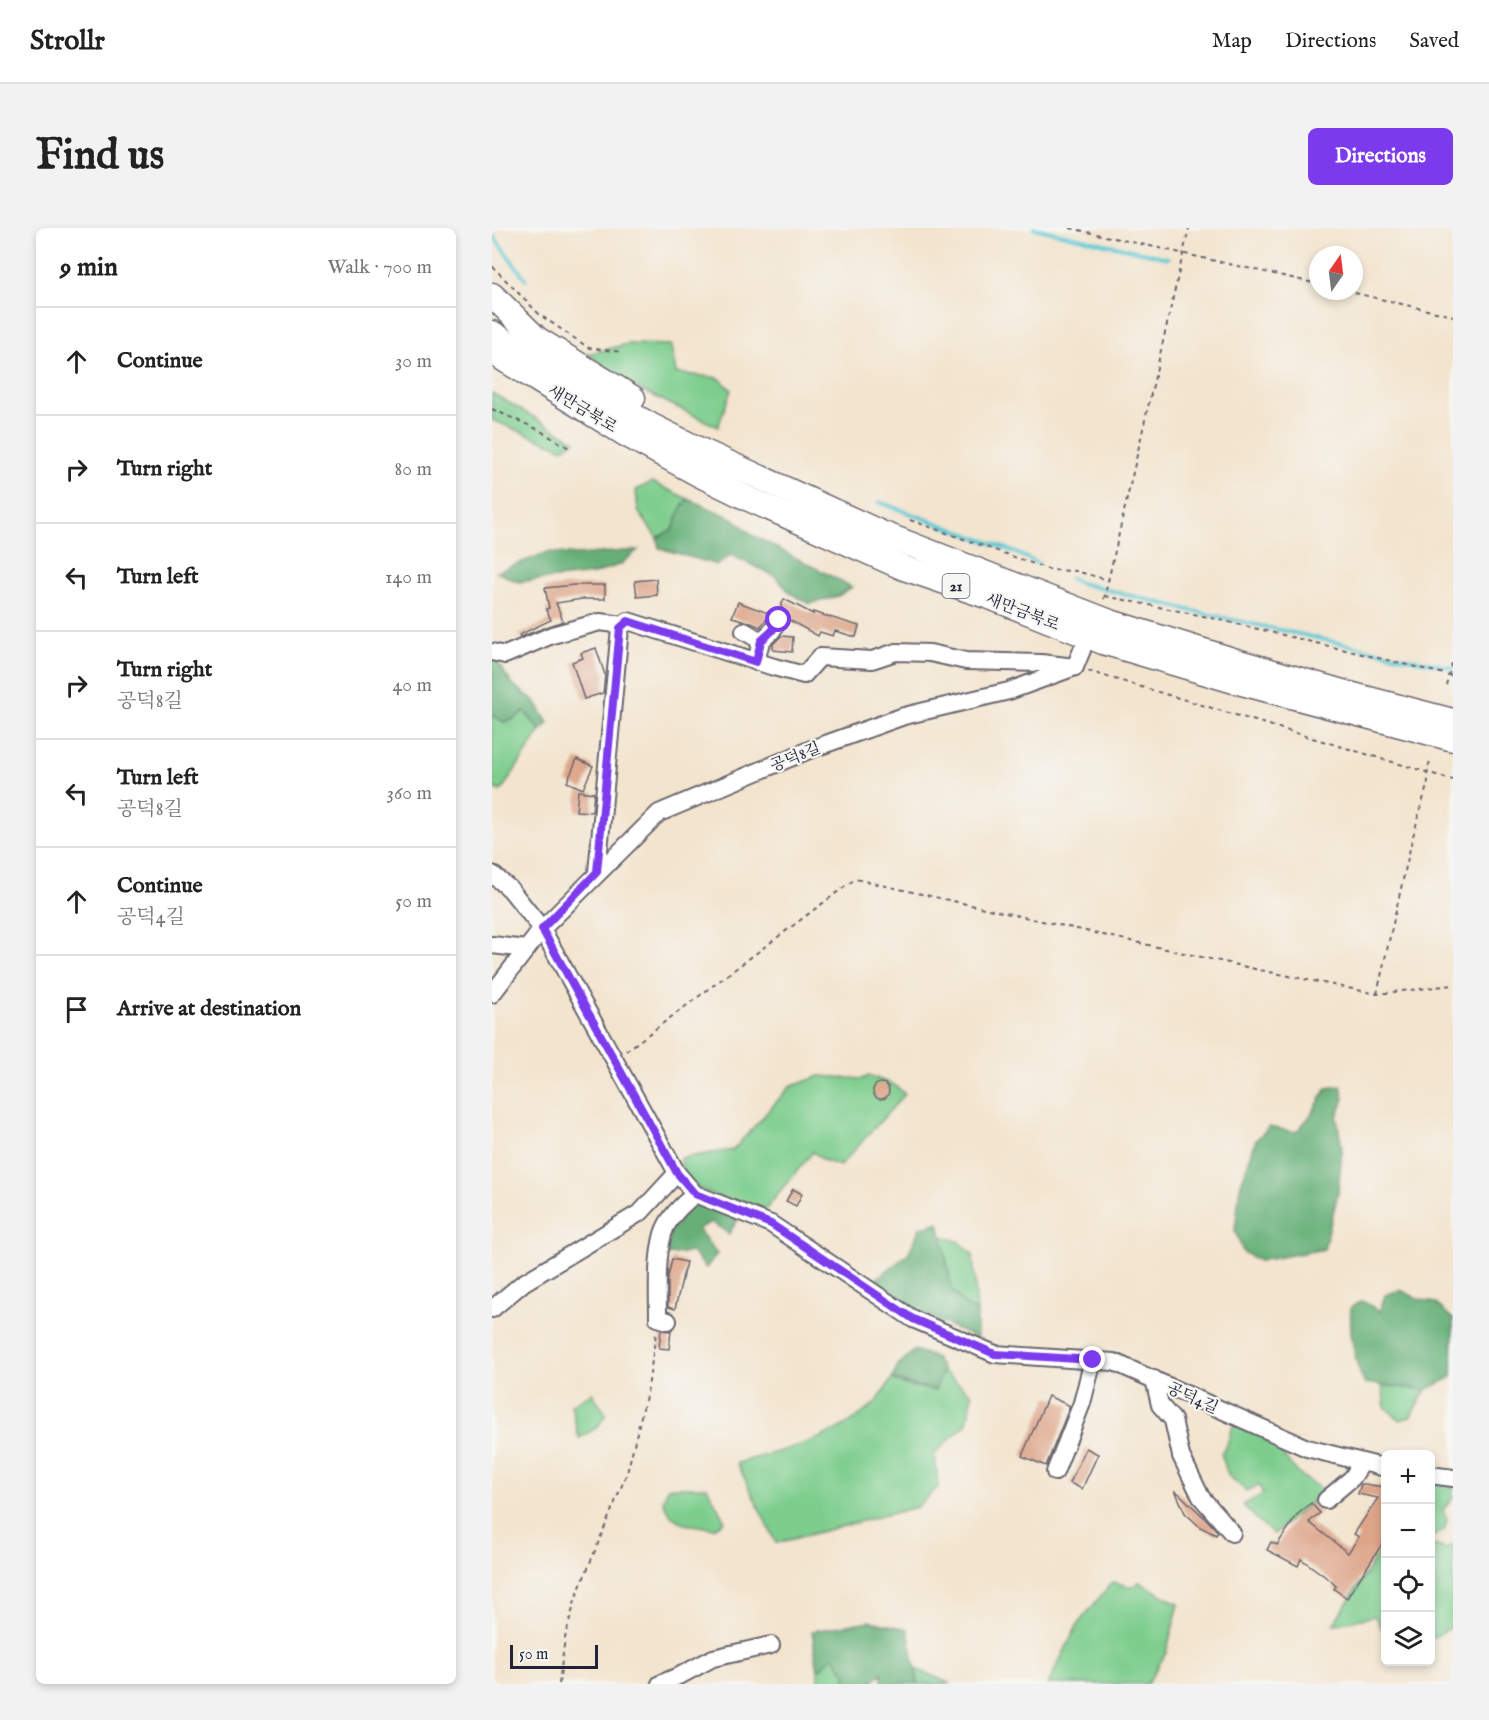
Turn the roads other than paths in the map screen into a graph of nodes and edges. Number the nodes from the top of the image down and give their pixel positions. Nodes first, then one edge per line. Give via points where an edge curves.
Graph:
1 (492, 295) edge
2 (492, 312) edge
3 (492, 333) edge
4 (537, 339) junction
5 (492, 352) edge
6 (492, 370) edge
7 (627, 435) junction
8 (765, 479) junction
9 (779, 620) dead end
10 (623, 625) junction
11 (744, 631) dead end
12 (761, 641) junction
13 (1082, 650) dead end
14 (492, 652) edge
15 (756, 662) junction
16 (1075, 667) junction
17 (1344, 702) junction
18 (1453, 711) edge
19 (1453, 721) edge
20 (1453, 739) edge
21 (1453, 748) edge
22 (597, 872) junction
23 (492, 874) edge
24 (542, 929) junction
25 (492, 945) edge
26 (527, 949) junction
27 (492, 994) edge
28 (677, 1173) junction
29 (695, 1194) junction
30 (492, 1309) edge
31 (663, 1320) road end
32 (1093, 1360) junction
33 (1154, 1379) junction
34 (1362, 1463) junction
35 (1381, 1467) edge
36 (1055, 1472) dead end
37 (1435, 1476) edge
38 (1453, 1478) edge
39 (1326, 1500) dead end
40 (1232, 1533) dead end
41 (771, 1645) dead end
42 (660, 1684) edge

1 - 4 highway
2 - 4 highway
3 - 8 highway, 새만금북로 / 21 via 652,426
4 - 8 highway
5 - 7 highway, 새만금북로 / 21
6 - 7 highway via 572,414
7 - 17 highway, 새만금북로 / 21 via 749,499 904,568 1102,642
8 - 17 highway, 새만금북로 / 21 via 881,533 1110,622
9 - 12 street
10 - 14 street via 600,622 552,635 505,655
10 - 15 street via 628,621
10 - 22 street
11 - 12 street
12 - 15 street
13 - 16 street
15 - 16 street via 804,675 820,657 872,660 896,652 966,661
16 - 22 street, 공덕8길 via 1009,692 904,716 809,750 659,813
17 - 18 highway
17 - 19 highway, 새만금북로 / 21
17 - 20 highway, 새만금북로 / 21
17 - 21 highway
22 - 24 street, 공덕8길
23 - 24 street via 510,889
24 - 26 street, 공덕8길
24 - 28 street
25 - 26 street
26 - 27 street, 공덕8길
28 - 29 street
28 - 30 street via 641,1212 523,1283
29 - 31 street via 678,1208 663,1233 659,1271
29 - 32 street, 공덕4길 via 771,1224 913,1319 995,1354
32 - 33 street, 공덕4길 via 1114,1362
32 - 36 street via 1082,1403
33 - 34 street, 공덕4길 via 1307,1448
33 - 40 street via 1160,1405 1173,1420 1181,1456 1201,1497
34 - 35 street, 공덕4길
34 - 39 street via 1352,1478
37 - 38 street
41 - 42 street via 713,1658

